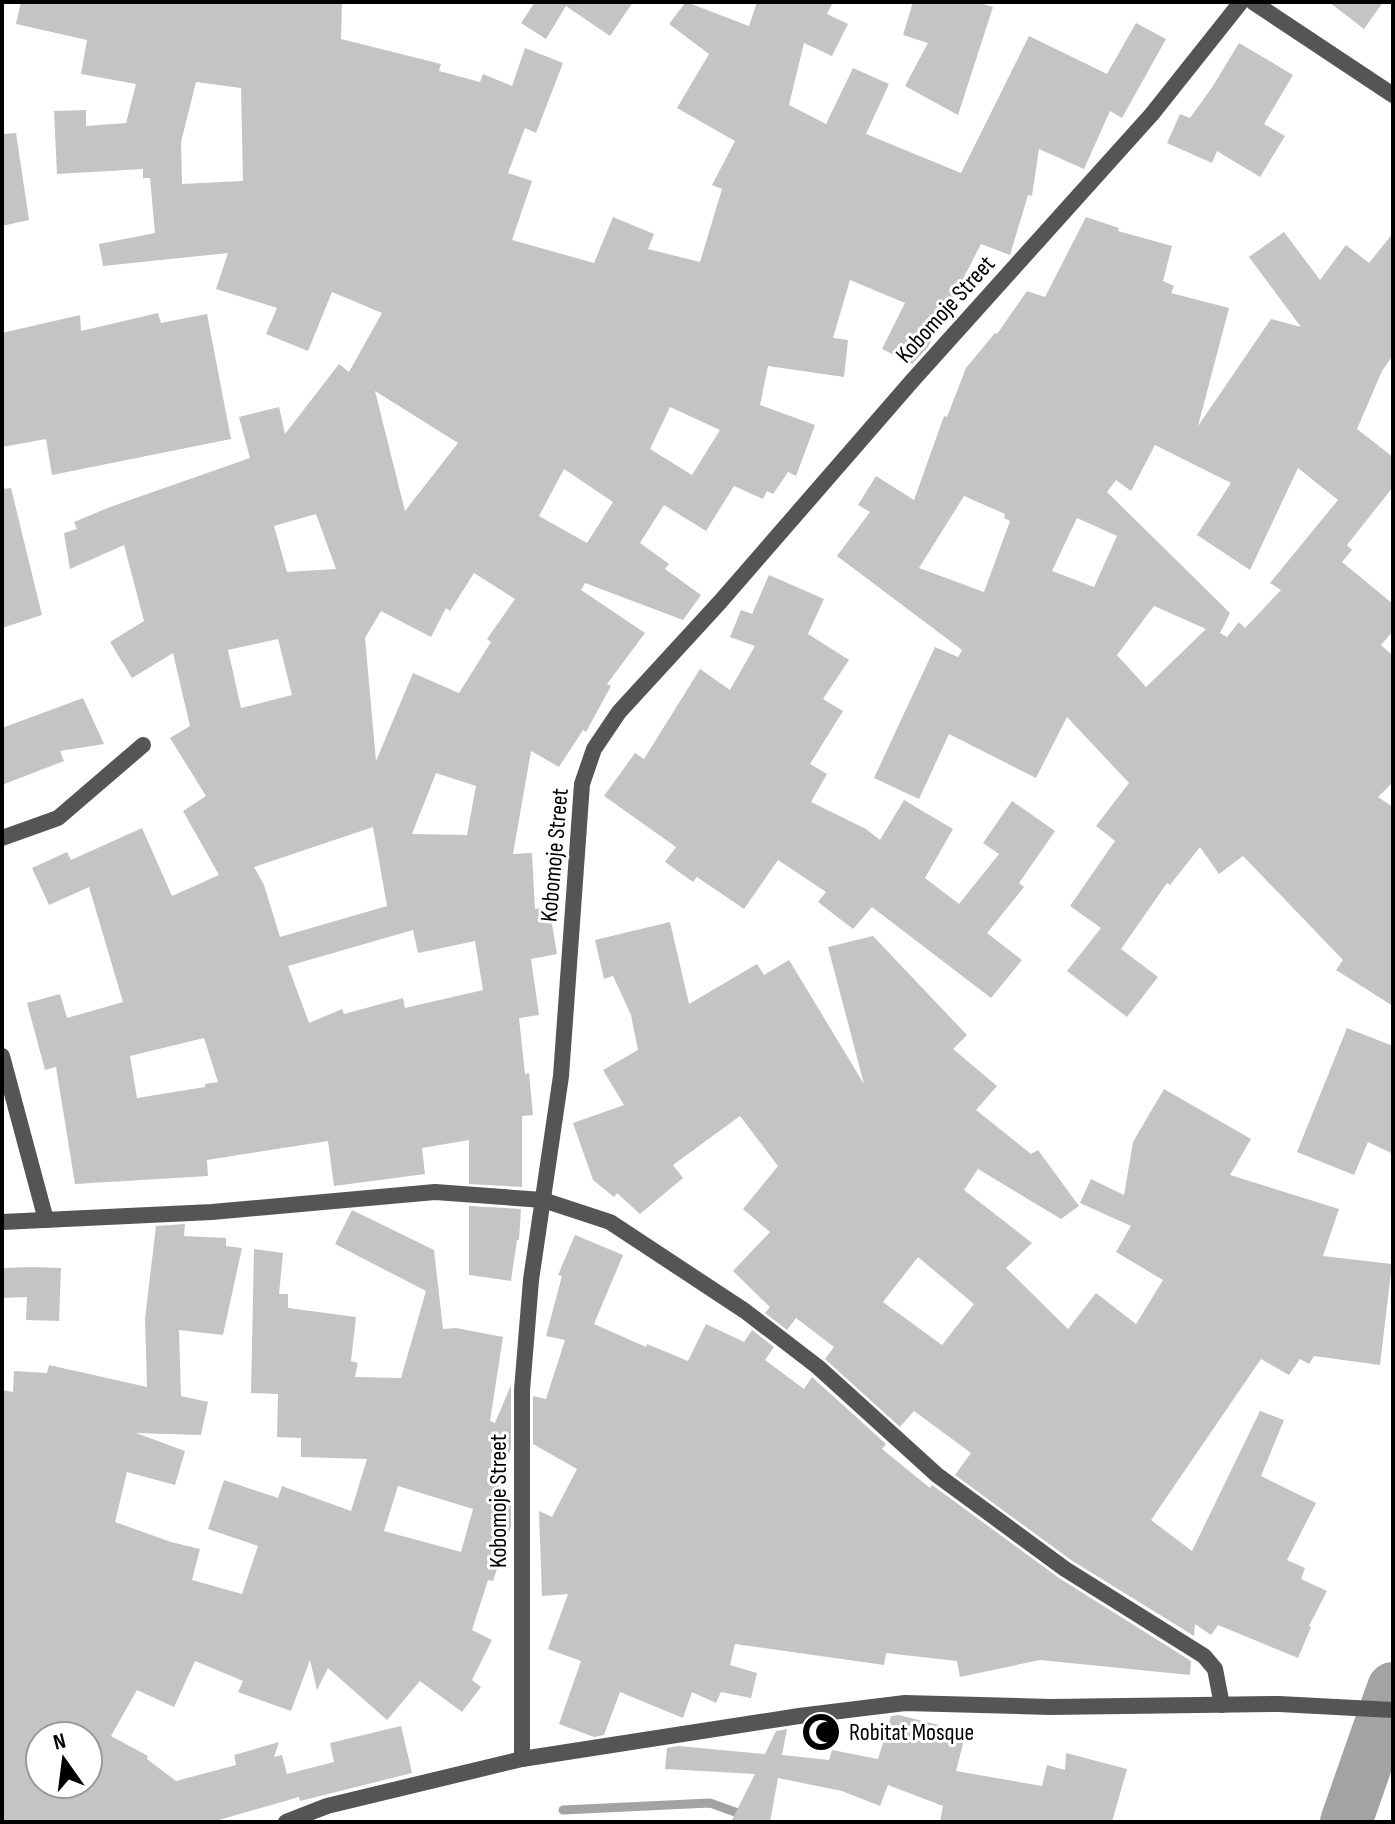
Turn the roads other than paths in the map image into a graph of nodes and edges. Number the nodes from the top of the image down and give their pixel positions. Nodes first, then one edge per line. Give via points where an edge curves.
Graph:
1 (1241, 2) edge
2 (1253, 2) edge
3 (1393, 95) edge
4 (143, 745) dead end
5 (2, 838) edge
6 (2, 1056) edge
7 (543, 1200) junction
8 (46, 1220) junction
9 (2, 1222) edge
10 (1222, 1705) junction
11 (1393, 1710) edge
12 (522, 1759) junction
13 (286, 1822) edge

1 - 7 street, Kobomoje Street via 1152,114 619,712 594,749 582,784 561,1076
2 - 3 street
4 - 5 street via 58,818
6 - 8 street
7 - 8 street via 435,1192
7 - 10 street via 610,1222 745,1311 818,1367 937,1475 1065,1569 1204,1656 1215,1669
7 - 12 street, Kobomoje Street via 522,1390
8 - 9 street
10 - 11 street
10 - 12 street via 905,1703
12 - 13 street via 327,1806

